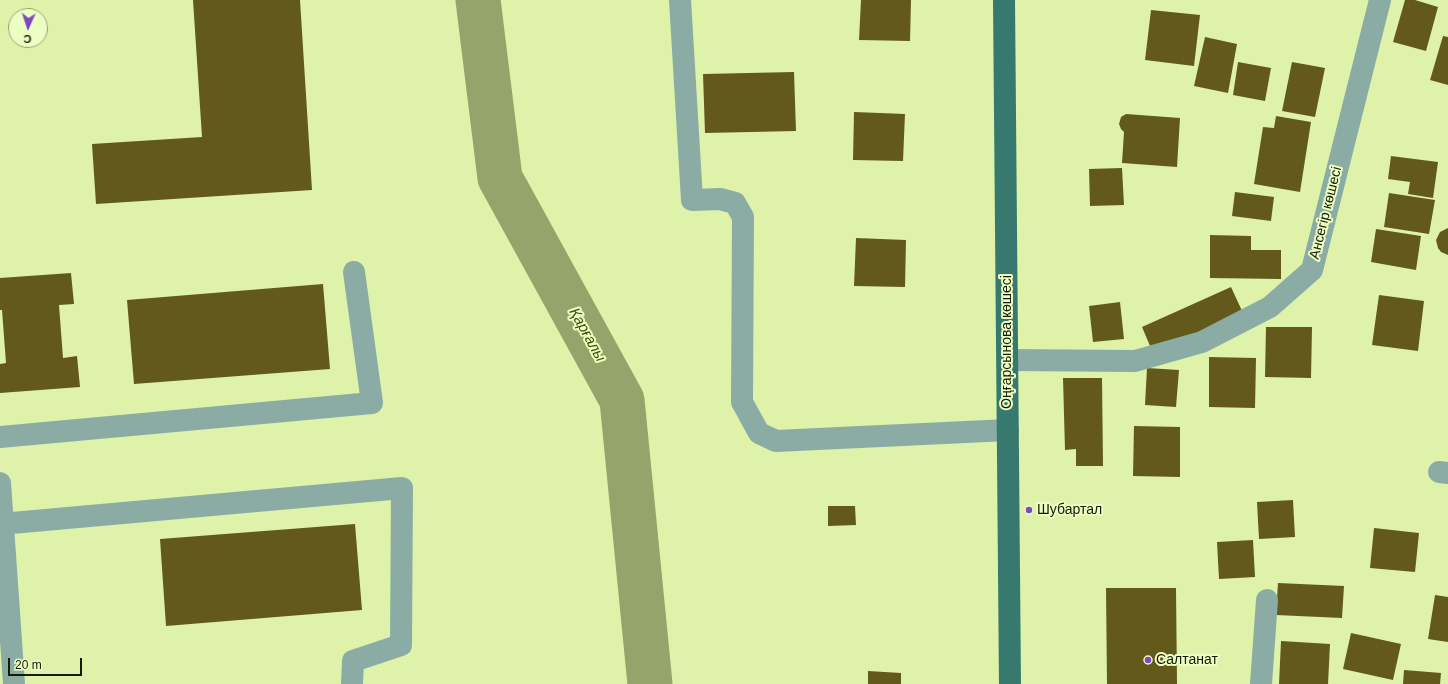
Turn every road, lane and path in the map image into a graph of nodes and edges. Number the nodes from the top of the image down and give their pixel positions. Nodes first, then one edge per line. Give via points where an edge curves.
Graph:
1 (680, 0) edge
2 (1004, 0) edge
3 (1380, 0) edge
4 (354, 272) dead end
5 (1008, 360) junction
6 (1008, 430) junction
7 (0, 437) edge
8 (0, 483) edge
9 (2, 524) edge
10 (1267, 600) dead end
11 (14, 684) edge
12 (352, 684) edge
13 (1010, 684) edge
14 (1261, 684) edge

1 - 6 street via 692,200 720,199 735,203 743,217 742,402 759,433 776,441
2 - 5 main road, Оңғарсынова көшесі
3 - 5 street, Ансегір көшесі via 1312,270 1270,307 1202,342 1135,361
4 - 7 street via 372,403
5 - 6 main road, Оңғарсынова көшесі
6 - 13 main road, Оңғарсынова көшесі
8 - 9 street
9 - 11 street
9 - 12 street via 402,488 401,645 353,661
10 - 14 street

